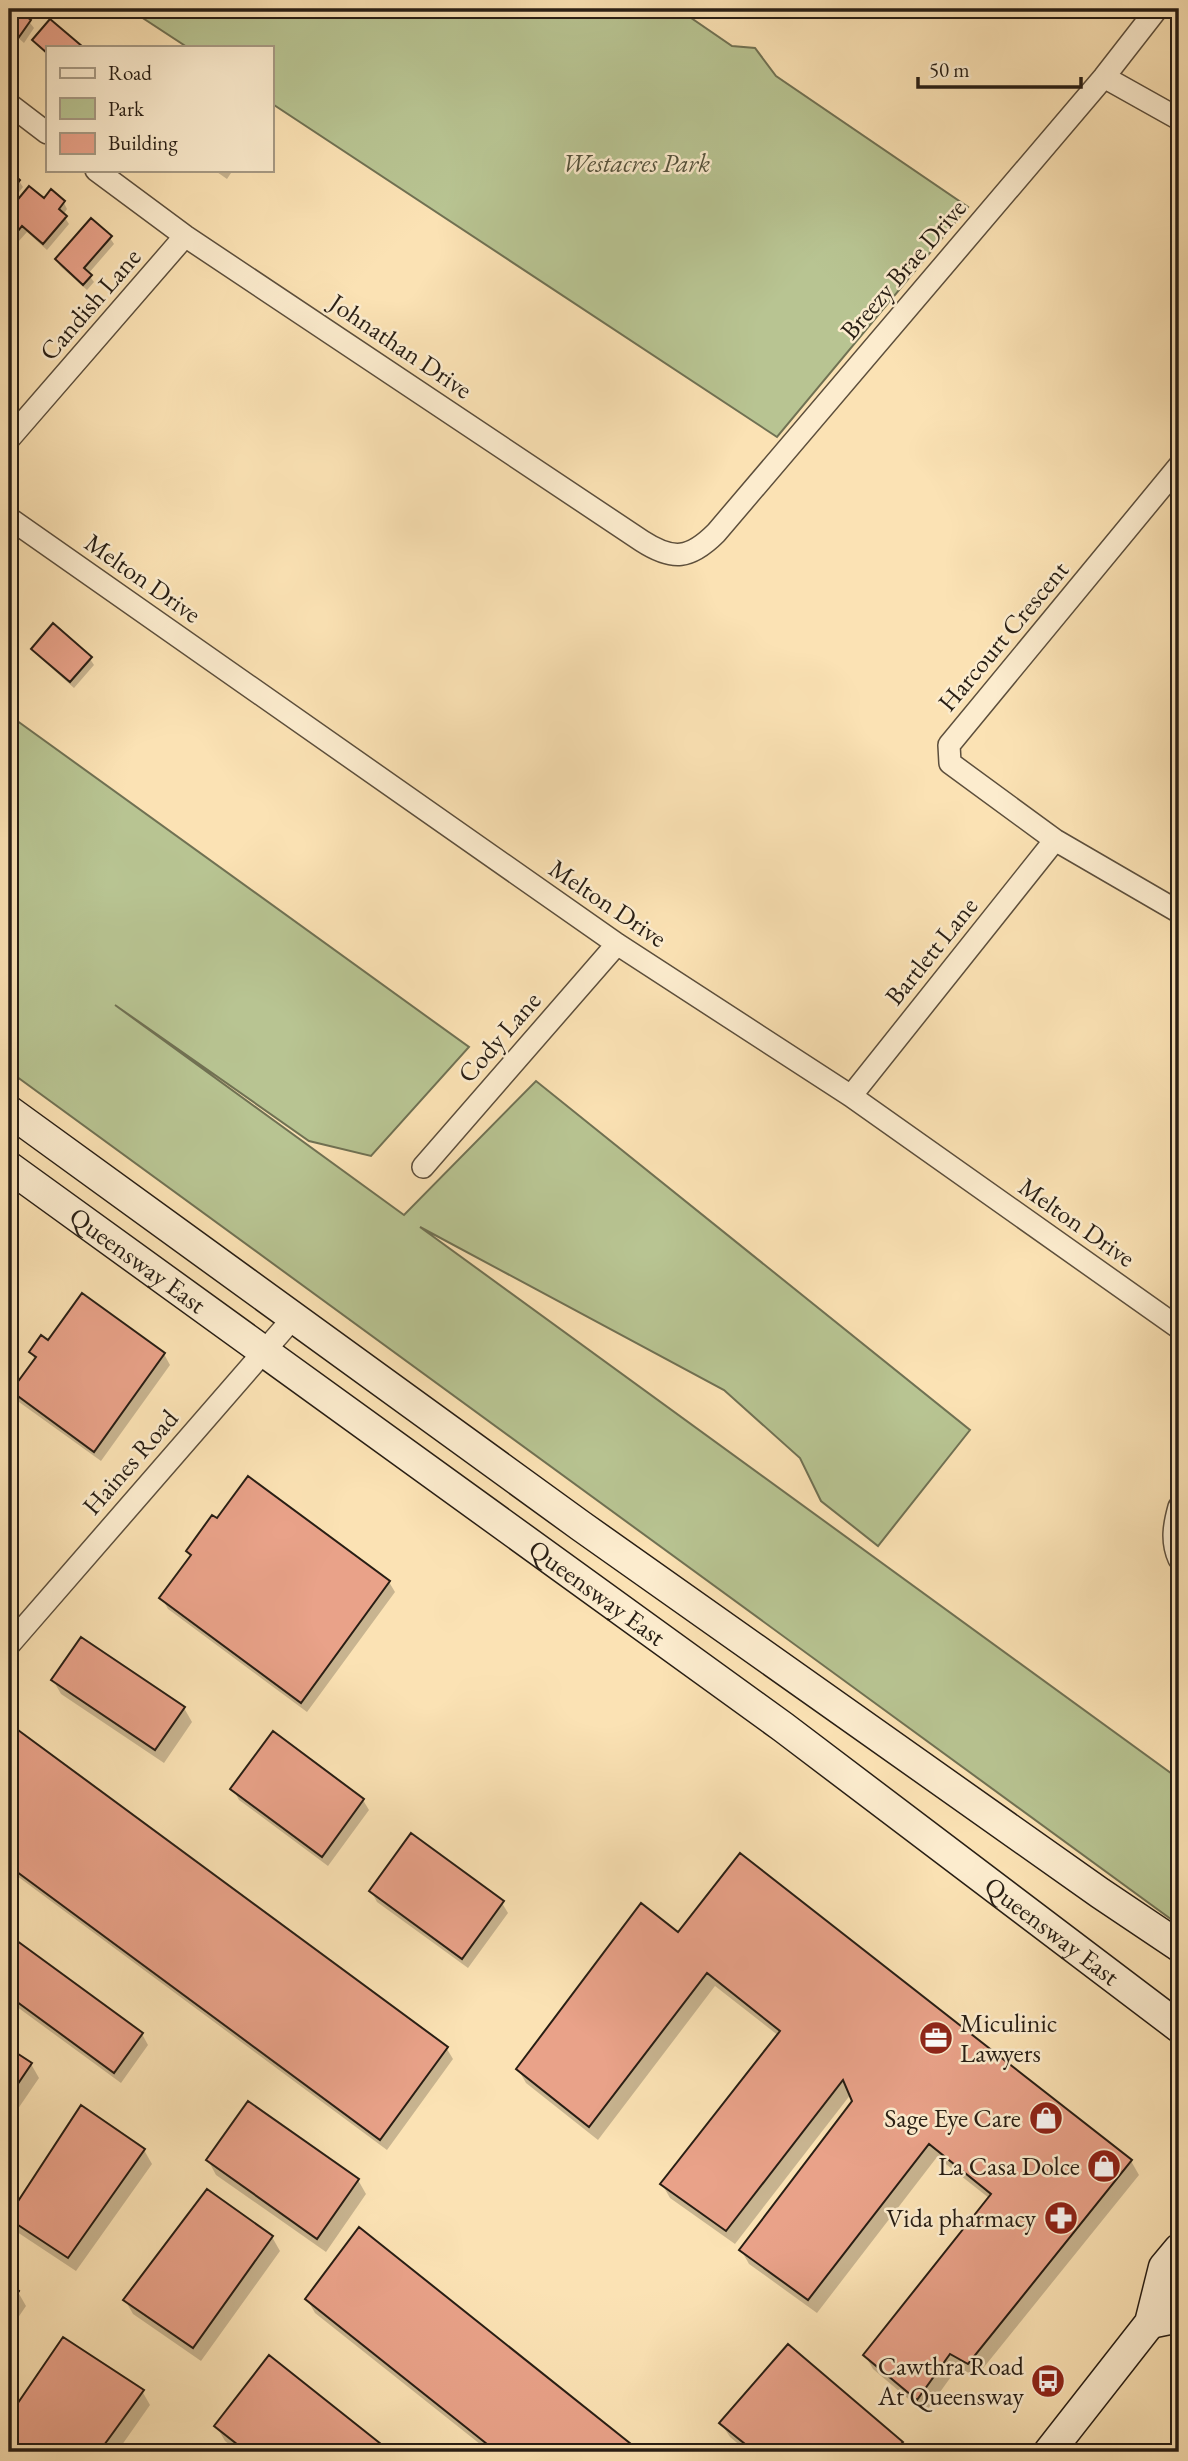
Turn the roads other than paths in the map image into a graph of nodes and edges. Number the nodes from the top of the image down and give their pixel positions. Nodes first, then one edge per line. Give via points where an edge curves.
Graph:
1 (1157, 9) edge
2 (1104, 77) junction
3 (9, 104) edge
4 (1179, 119) edge
5 (46, 132) edge
6 (99, 172) edge
7 (185, 236) junction
8 (9, 439) edge
9 (1179, 467) edge
10 (9, 518) edge
11 (682, 555) joint
12 (1055, 840) junction
13 (1179, 912) edge
14 (617, 944) junction
15 (851, 1096) junction
16 (9, 1111) edge
17 (9, 1167) edge
18 (423, 1167) dead end
19 (294, 1317) junction
20 (1179, 1328) edge
21 (263, 1351) junction
22 (1179, 1507) edge
23 (1179, 1559) edge
24 (9, 1645) edge
25 (1179, 1946) edge
26 (1179, 2027) edge
27 (1179, 2249) edge
28 (1179, 2317) edge
29 (1150, 2323) junction
30 (1049, 2452) edge

1 - 2 street, Breezy Brae Drive
2 - 4 street
2 - 11 street, Breezy Brae Drive via 716,533 702,547
3 - 5 street
6 - 7 street, Johnathan Drive
7 - 8 street, Candish Lane
7 - 11 street, Johnathan Drive via 660,553
9 - 12 street, Harcourt Crescent via 949,745 950,763
10 - 14 street, Melton Drive
12 - 13 street, Harcourt Crescent
12 - 15 street, Bartlett Lane
14 - 15 street, Melton Drive
14 - 18 street, Cody Lane
15 - 20 street, Melton Drive
16 - 19 main road, Queensway East
17 - 21 main road, Queensway East
19 - 21 street, Haines Road
19 - 25 main road, Queensway East via 593,1534
21 - 24 street, Haines Road
21 - 26 main road, Queensway East via 783,1727
22 - 23 street via 1173,1527
27 - 29 main road via 1164,2267
28 - 29 main road
29 - 30 main road

